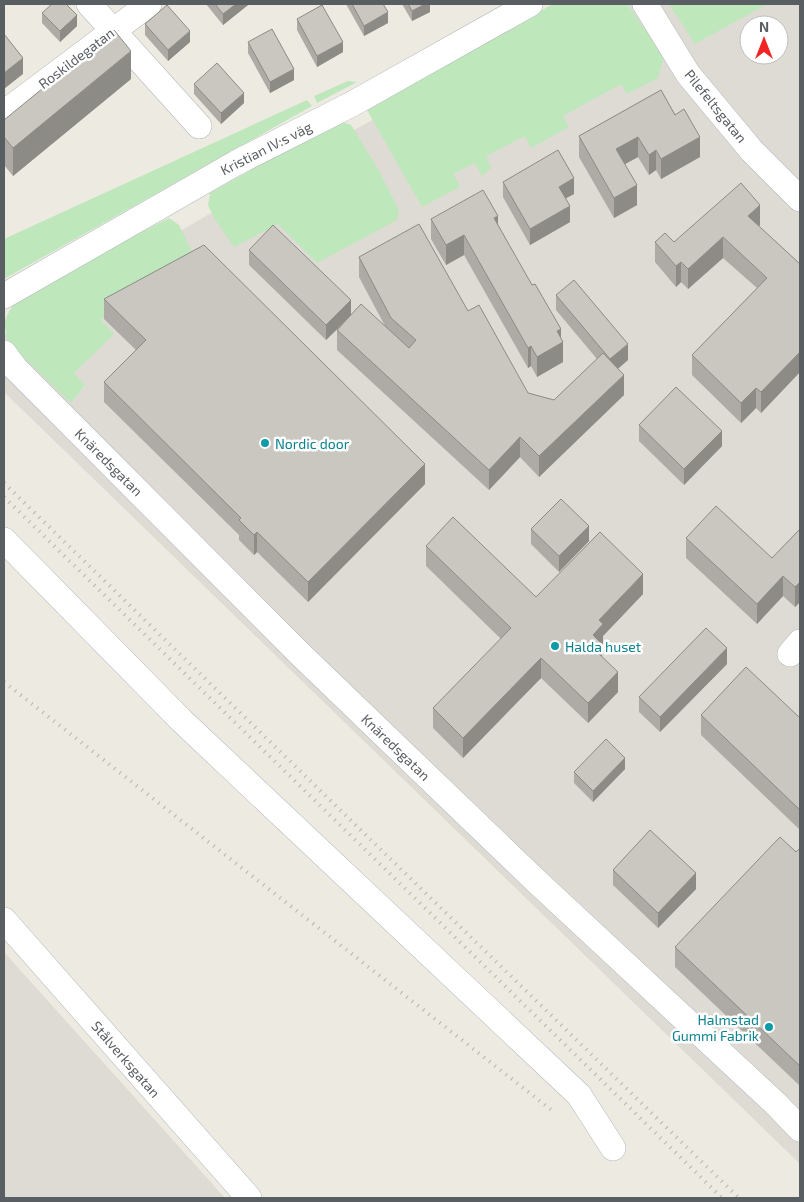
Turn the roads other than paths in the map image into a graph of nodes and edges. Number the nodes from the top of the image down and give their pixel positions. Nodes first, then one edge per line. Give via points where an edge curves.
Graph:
1 (89, 4) edge
2 (149, 4) edge
3 (530, 4) edge
4 (645, 4) edge
5 (113, 31) junction
6 (4, 113) edge
7 (199, 126) dead end
8 (800, 199) edge
9 (4, 296) edge
10 (4, 353) edge
11 (4, 540) edge
12 (4, 920) edge
13 (800, 1129) edge
14 (613, 1148) dead end
15 (249, 1198) edge

1 - 5 street
2 - 5 street, Roskildegatan
3 - 9 street, Kristian IV:s väg via 352,104 236,162
4 - 8 street, Pilefeltsgatan via 688,74 752,151
5 - 6 street, Roskildegatan
5 - 7 street
10 - 13 street, Knäredsgatan via 21,374 300,654
11 - 14 street via 182,721 579,1095
12 - 15 street, Stålverksgatan

